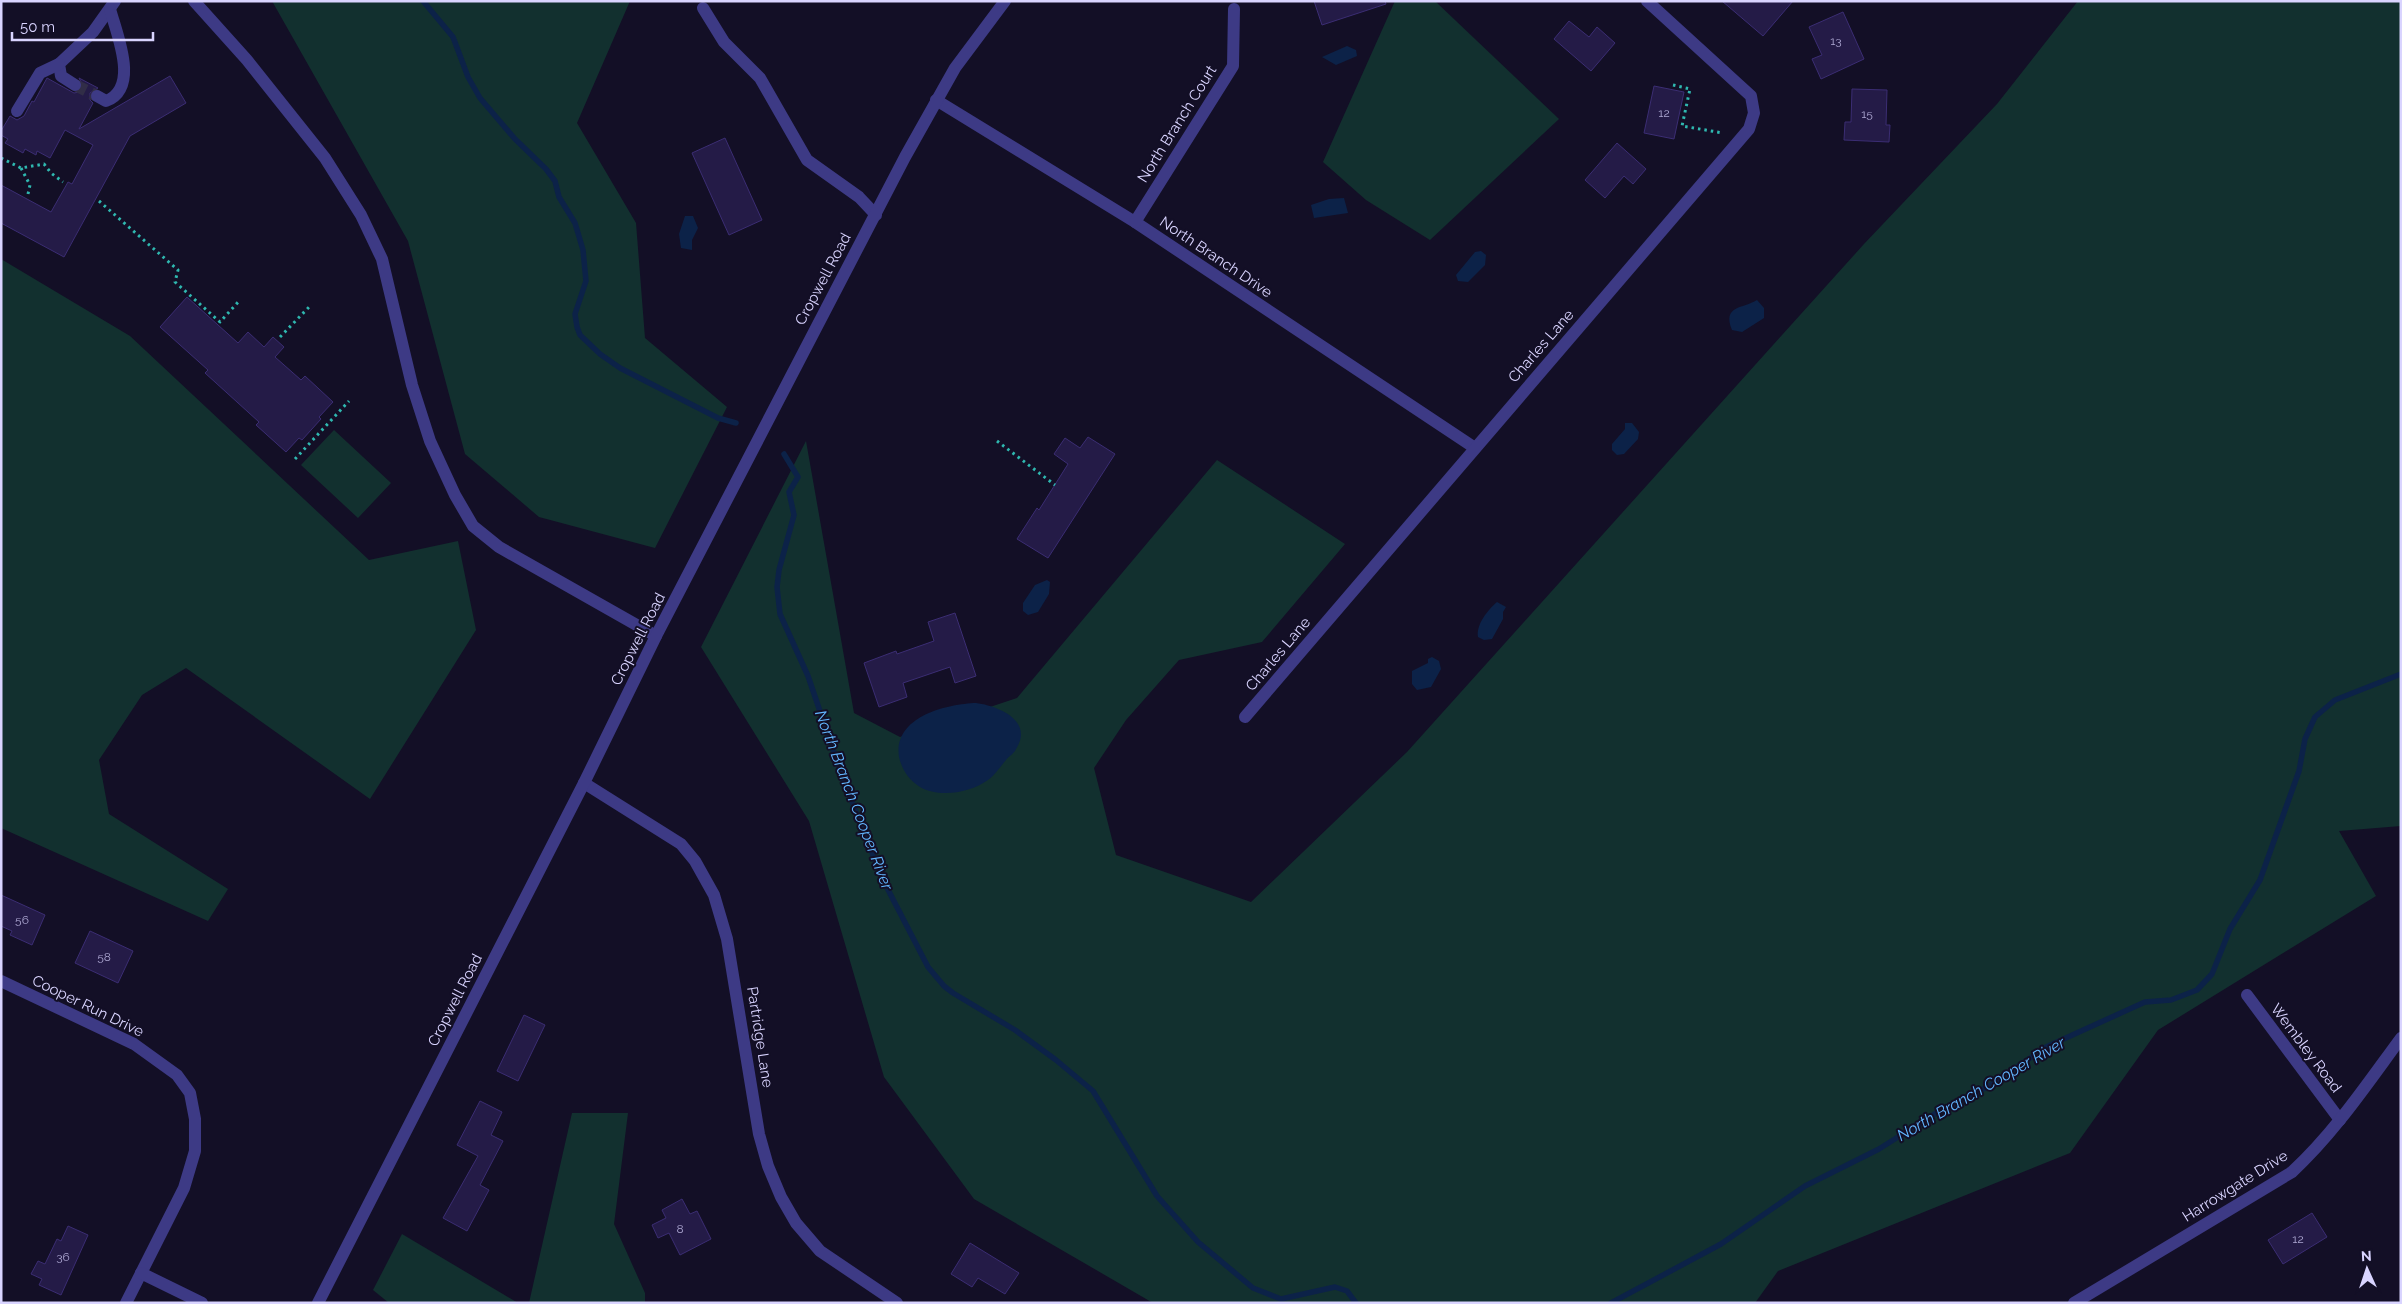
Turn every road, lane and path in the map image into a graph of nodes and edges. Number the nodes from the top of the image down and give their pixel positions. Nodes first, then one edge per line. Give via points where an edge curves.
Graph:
1 (194, 1) edge
2 (1005, 1) edge
3 (1647, 1) edge
4 (113, 5) edge
5 (703, 8) dead end
6 (1234, 9) dead end
7 (59, 64) junction
8 (75, 85) tunnel mouth
9 (1673, 85) dead end
10 (97, 96) tunnel mouth
11 (936, 100) junction
12 (16, 112) dead end
13 (1723, 133) dead end
14 (1, 158) edge
15 (21, 168) junction
16 (63, 182) dead end
17 (28, 194) dead end
18 (99, 201) dead end
19 (876, 215) junction
20 (1134, 222) junction
21 (240, 300) dead end
22 (311, 304) dead end
23 (280, 337) dead end
24 (349, 401) dead end
25 (997, 441) dead end
26 (1475, 448) junction
27 (295, 459) dead end
28 (1056, 485) dead end
29 (656, 636) junction
30 (1245, 717) dead end
31 (584, 784) junction
32 (1, 981) edge
33 (2247, 995) dead end
34 (2401, 1038) edge
35 (2340, 1120) junction
36 (141, 1273) junction
37 (126, 1303) edge
38 (202, 1303) edge
39 (318, 1303) edge
40 (897, 1303) edge
41 (2074, 1303) edge

1 - 29 street via 247,60 326,158 361,214 382,259 412,385 430,441 473,526 499,547
2 - 11 street, Cropwell Road via 955,68
3 - 26 street, Charles Lane via 1751,96 1754,113 1750,129
4 - 7 street via 93,32
4 - 10 street via 126,73 116,97 106,101
5 - 19 street via 724,42 760,78 807,160 859,197
6 - 20 street, North Branch Court via 1233,66
7 - 8 street via 61,76
7 - 12 street via 40,73
9 - 13 path via 1690,89 1682,126
11 - 19 street, Cropwell Road
11 - 20 street, North Branch Drive
14 - 15 path
15 - 16 path via 44,164
15 - 17 path via 30,185
18 - 21 path via 178,270 174,282 220,322
19 - 29 street, Cropwell Road
20 - 26 street, North Branch Drive
22 - 23 path
24 - 27 path
25 - 28 path
26 - 30 street, Charles Lane
29 - 31 street, Cropwell Road
31 - 39 street, Cropwell Road
31 - 40 street, Partridge Lane via 681,844 695,861 714,895 727,939 759,1134 768,1166 782,1197 796,1223 820,1251
32 - 36 street, Cooper Run Drive via 134,1044 176,1075 190,1093 195,1119 195,1151 184,1188
33 - 35 street, Wembley Road
34 - 35 street, Harrowgate Drive
35 - 41 street, Harrowgate Drive via 2292,1172
36 - 37 street, Cooper Run Drive
36 - 38 street

